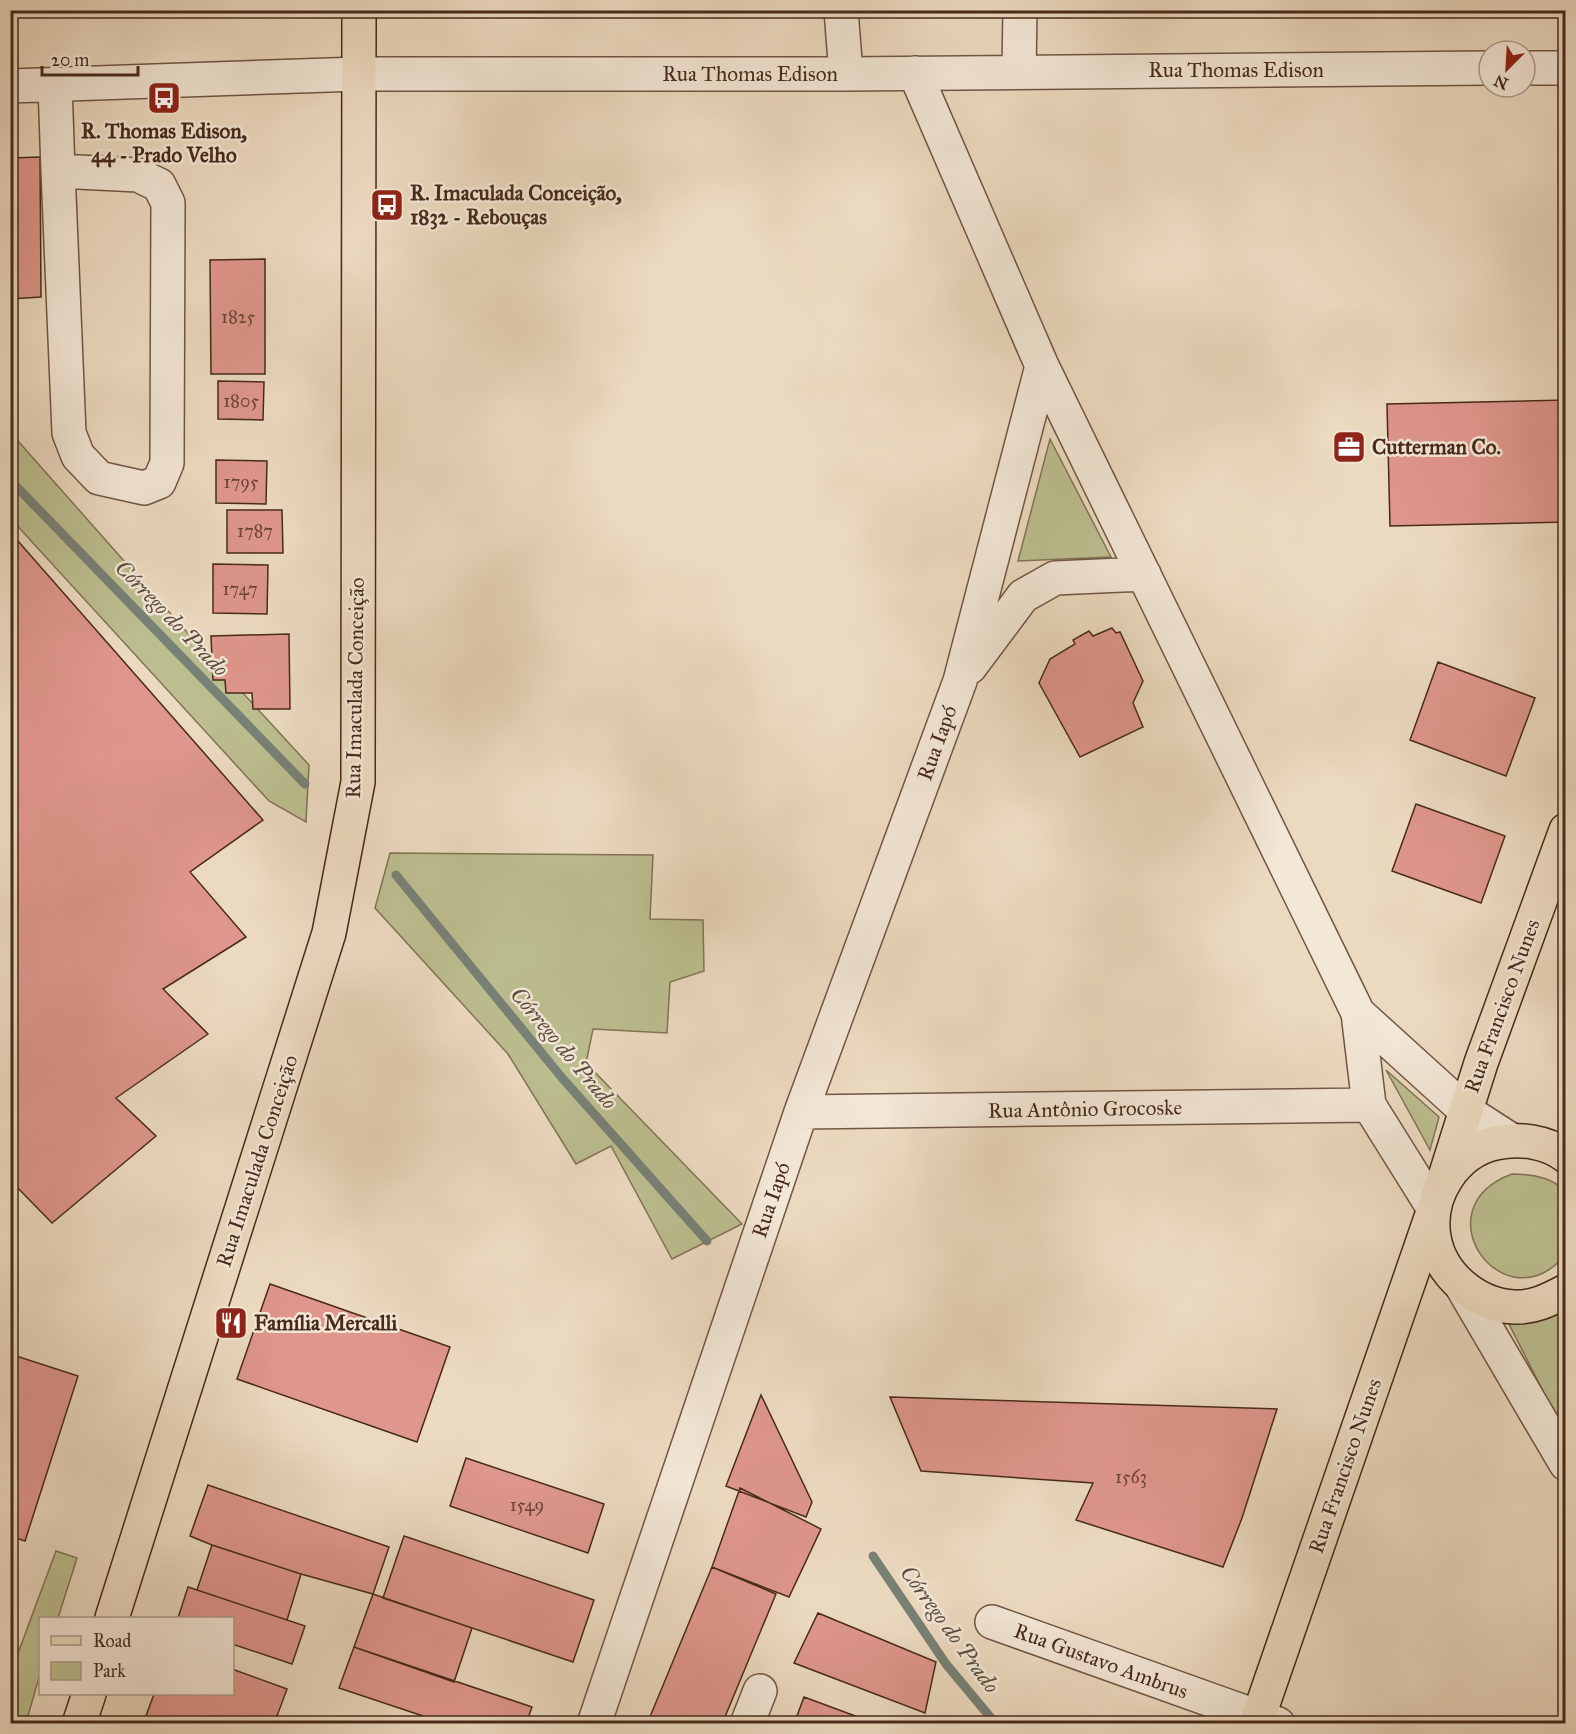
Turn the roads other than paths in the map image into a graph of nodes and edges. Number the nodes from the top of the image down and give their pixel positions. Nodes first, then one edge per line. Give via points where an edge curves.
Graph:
1 (358, 10) edge
2 (842, 10) edge
3 (1020, 10) edge
4 (1537, 68) edge
5 (1566, 68) edge
6 (1477, 69) edge
7 (1019, 71) junction
8 (915, 73) junction
9 (359, 74) junction
10 (846, 74) junction
11 (55, 85) junction
12 (10, 86) edge
13 (58, 171) junction
14 (1042, 366) junction
15 (1144, 574) junction
16 (960, 681) junction
17 (1566, 830) edge
18 (1358, 1013) junction
19 (1369, 1105) junction
20 (1466, 1111) junction
21 (801, 1112) junction
22 (1511, 1140) junction
23 (1566, 1156) edge
24 (1438, 1196) junction
25 (1461, 1286) junction
26 (1566, 1291) edge
27 (1566, 1464) edge
28 (112, 1617) edge
29 (992, 1623) dead end
30 (760, 1691) dead end
31 (88, 1695) edge
32 (1264, 1721) edge
33 (79, 1724) edge
34 (594, 1724) edge
35 (747, 1724) edge

1 - 9 main road, Rua Imaculada Conceição
2 - 10 street
3 - 7 street
4 - 5 street
6 - 7 street, Rua Thomas Edison
7 - 8 street, Rua Thomas Edison
8 - 10 street, Rua Thomas Edison
8 - 14 street
9 - 10 street, Rua Thomas Edison
9 - 11 street, Rua Thomas Edison
9 - 28 main road, Rua Imaculada Conceição via 358,782 329,933
11 - 12 street, Rua Thomas Edison
11 - 13 street
13 - 13 street via 69,433 78,456 99,478 144,488 159,482 167,464 168,203 159,185 138,175
14 - 15 street
14 - 16 street, Rua Iapó
15 - 16 street, Rua Iapó via 1055,578 1023,596
15 - 18 street
16 - 21 street, Rua Iapó
17 - 20 main road, Rua Francisco Nunes
18 - 19 street
18 - 20 street
19 - 21 street, Rua Antônio Grocoske
19 - 24 street
20 - 22 street
20 - 24 main road, Rua Francisco Nunes
21 - 34 street, Rua Iapó
22 - 23 main road via 1538,1142
22 - 24 main road via 1484,1146 1460,1161
24 - 25 main road via 1434,1237 1443,1264
24 - 32 main road, Rua Francisco Nunes
25 - 26 main road via 1486,1301 1515,1307 1544,1303
25 - 27 street
29 - 32 street, Rua Gustavo Ambrus
30 - 35 street
31 - 33 main road

